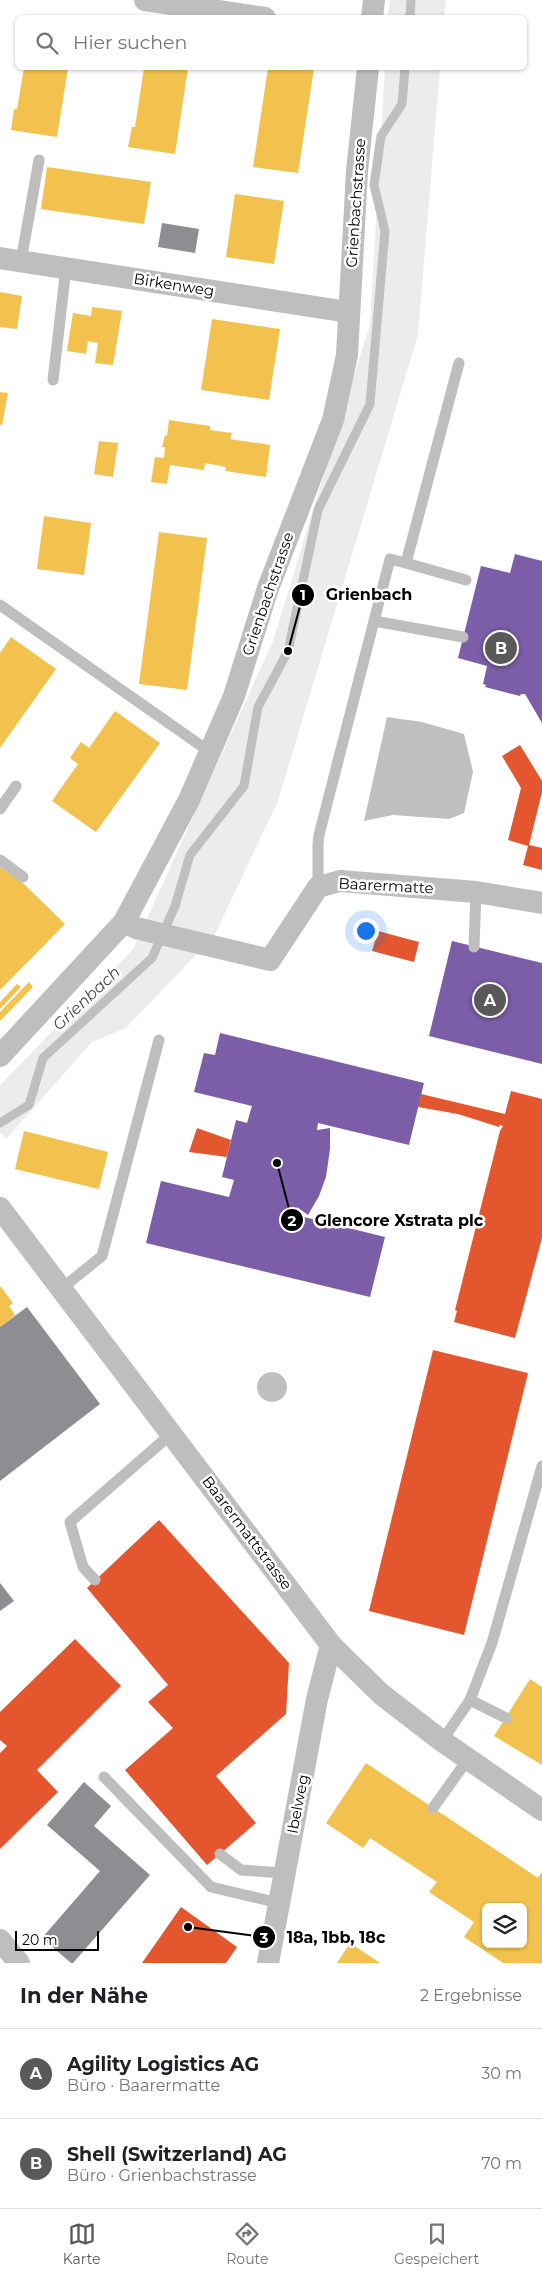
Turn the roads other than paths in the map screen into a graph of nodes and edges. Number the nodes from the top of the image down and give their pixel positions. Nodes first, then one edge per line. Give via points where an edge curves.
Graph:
1 (145, 0) edge
2 (374, 0) edge
3 (183, 3) edge
4 (249, 15) edge
5 (372, 15) edge
6 (368, 70) edge
7 (39, 160) dead end
8 (10, 260) edge
9 (66, 268) junction
10 (348, 312) junction
11 (459, 363) dead end
12 (53, 380) dead end
13 (406, 563) junction
14 (466, 580) dead end
15 (0, 605) edge
16 (374, 621) junction
17 (463, 637) dead end
18 (210, 752) junction
19 (16, 786) dead end
20 (0, 809) edge
21 (0, 860) edge
22 (23, 877) dead end
23 (318, 887) junction
24 (476, 892) junction
25 (542, 903) edge
26 (124, 922) junction
27 (474, 946) dead end
28 (159, 1040) dead end
29 (0, 1056) edge
30 (0, 1208) edge
31 (61, 1289) junction
32 (171, 1434) junction
33 (542, 1466) edge
34 (96, 1580) dead end
35 (331, 1645) junction
36 (470, 1700) junction
37 (506, 1718) dead end
38 (442, 1741) junction
39 (468, 1759) junction
40 (104, 1778) dead end
41 (433, 1808) dead end
42 (542, 1810) edge
43 (220, 1854) dead end
44 (284, 1873) junction
45 (279, 1903) junction
46 (0, 1940) edge
47 (19, 1963) edge
48 (268, 1963) edge

1 - 3 street
2 - 5 street
3 - 4 street
6 - 10 street, Grienbachstrasse via 357,171
7 - 8 lane
8 - 9 street, Birkenweg
9 - 10 street, Birkenweg
9 - 12 lane
10 - 18 street, Grienbachstrasse via 347,355 333,420 268,588 234,696
11 - 13 lane
13 - 14 lane
13 - 16 lane via 390,559
15 - 18 lane
16 - 17 lane
16 - 23 lane via 318,844
18 - 26 street, Grienbachstrasse via 189,800
19 - 20 lane
21 - 22 lane
23 - 24 street, Baarermatte via 340,880
23 - 26 street, Baarermatte via 270,960 150,932
24 - 25 street, Baarermatte
24 - 27 lane
26 - 29 street, Grienbachstrasse
28 - 31 lane via 102,1256
30 - 31 street, Baarermattstrasse
31 - 32 street, Baarermattstrasse
32 - 34 lane via 70,1522 83,1567
32 - 35 street, Baarermattstrasse
33 - 36 lane via 492,1643
35 - 38 street, Baarermattstrasse via 381,1694
35 - 44 street, Ibelweg via 317,1699
36 - 37 lane
36 - 38 lane
38 - 39 street, Baarermattstrasse
39 - 41 lane
39 - 42 street, Baarermattstrasse
40 - 45 lane via 211,1887
43 - 44 lane via 241,1870
44 - 45 street, Ibelweg
45 - 48 street, Ibelweg
46 - 47 street

